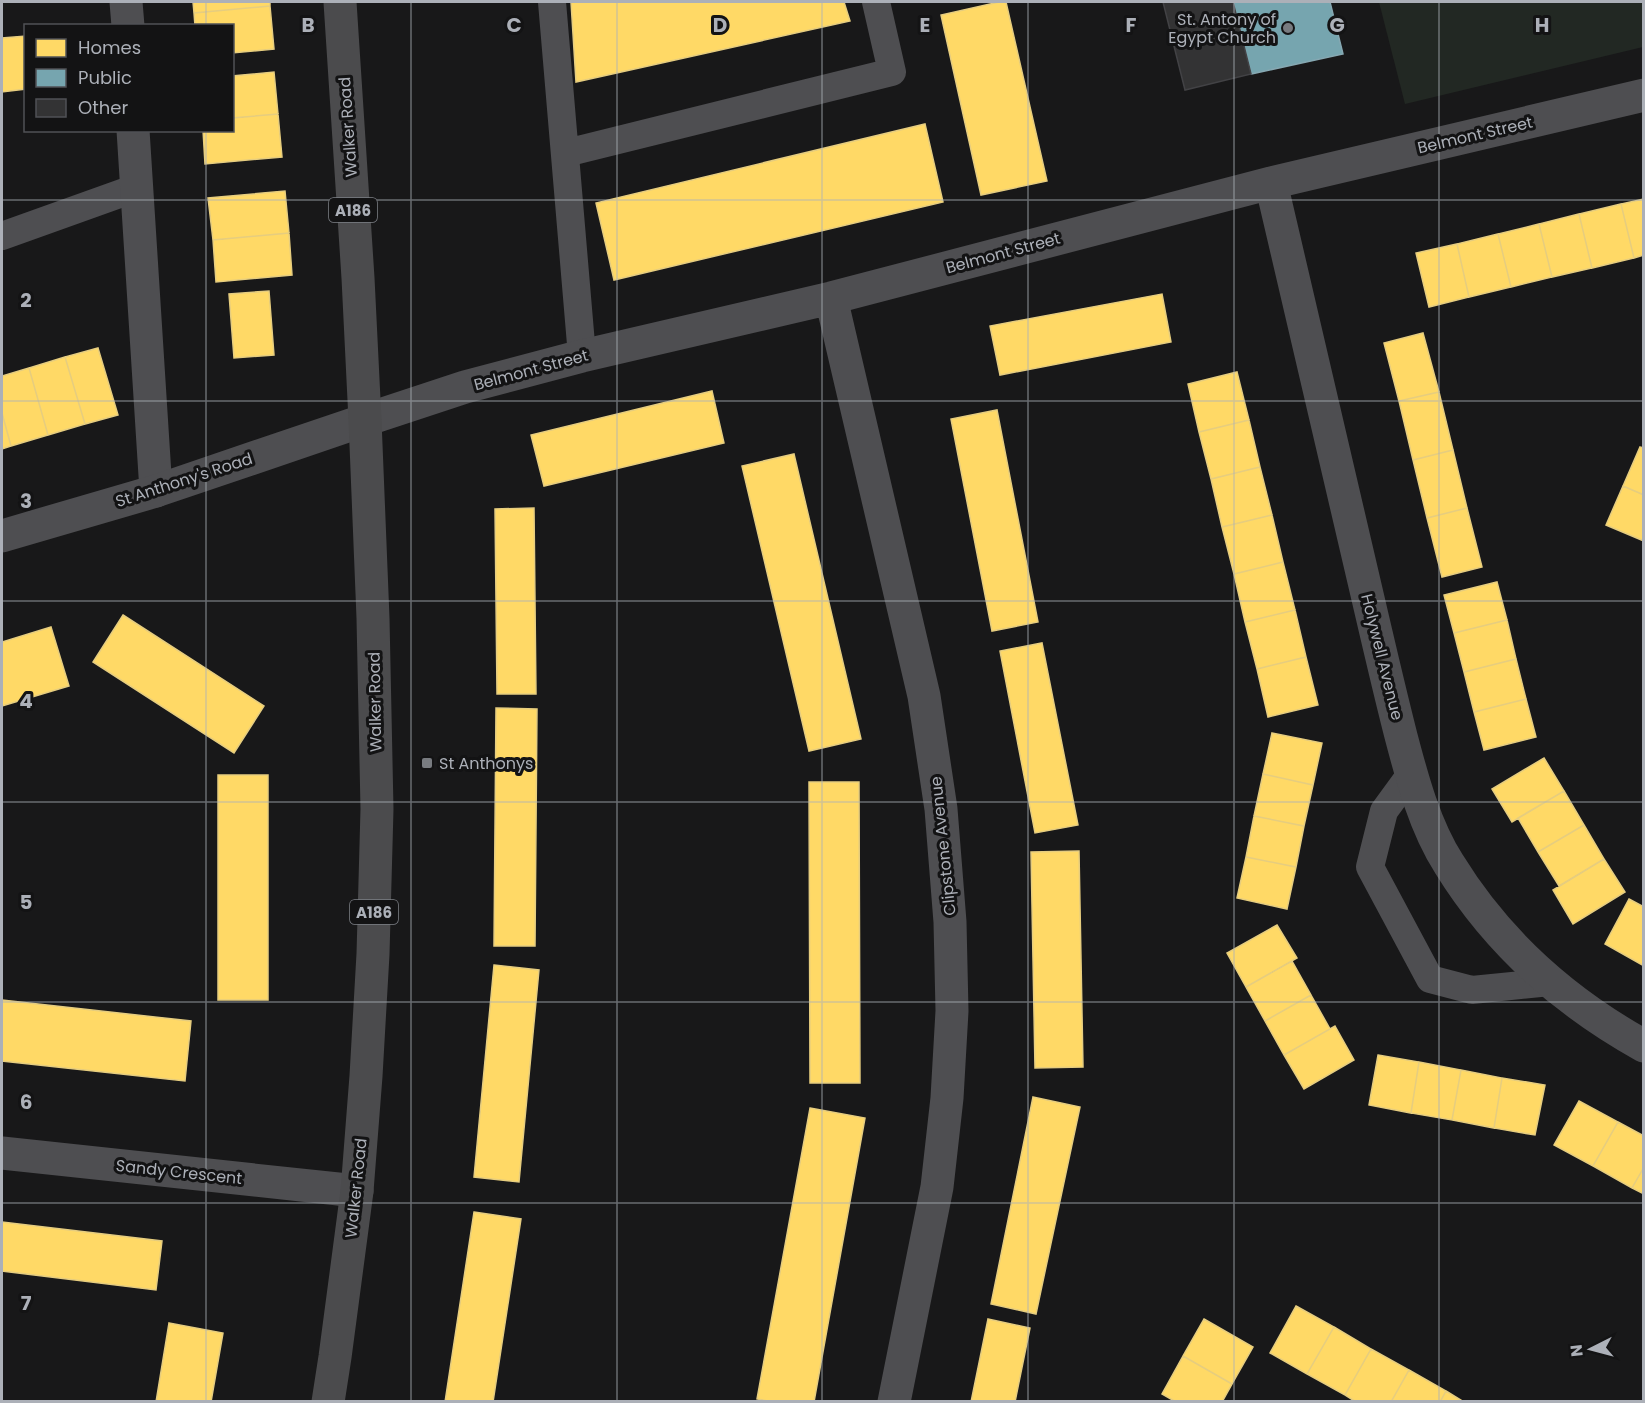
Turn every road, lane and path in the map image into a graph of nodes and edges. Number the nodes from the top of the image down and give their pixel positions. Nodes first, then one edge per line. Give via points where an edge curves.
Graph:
1 (126, 2) edge
2 (340, 2) edge
3 (552, 2) edge
4 (876, 2) edge
5 (128, 24) edge
6 (1644, 95) edge
7 (133, 132) edge
8 (566, 153) junction
9 (1271, 183) junction
10 (136, 188) junction
11 (2, 236) edge
12 (831, 298) junction
13 (582, 356) junction
14 (365, 420) junction
15 (156, 491) junction
16 (2, 536) edge
17 (1411, 774) junction
18 (1550, 982) junction
19 (1644, 1046) edge
20 (2, 1153) edge
21 (357, 1191) junction
22 (328, 1401) edge
23 (894, 1401) edge

1 - 5 street
2 - 14 main road, Walker Road / A186
3 - 8 lane
4 - 8 lane via 892,72
6 - 9 street, Belmont Street
7 - 10 street
8 - 13 lane
9 - 12 street, Belmont Street
9 - 17 street, Holywell Avenue
10 - 11 lane
10 - 15 street
12 - 13 street, Belmont Street
12 - 23 street, Clipstone Avenue via 924,696 941,809 950,922 952,1011 937,1187
13 - 14 street, Belmont Street via 455,390
14 - 15 street, St Anthony's Road
14 - 21 main road, Walker Road / A186 via 377,808 373,954
15 - 16 street, St Anthony's Road
17 - 18 street, Holywell Avenue via 1447,862 1516,952
17 - 18 lane via 1384,811 1370,867 1430,979 1472,990
18 - 19 street, Holywell Avenue
20 - 21 street, Sandy Crescent
21 - 22 main road, Walker Road / A186

